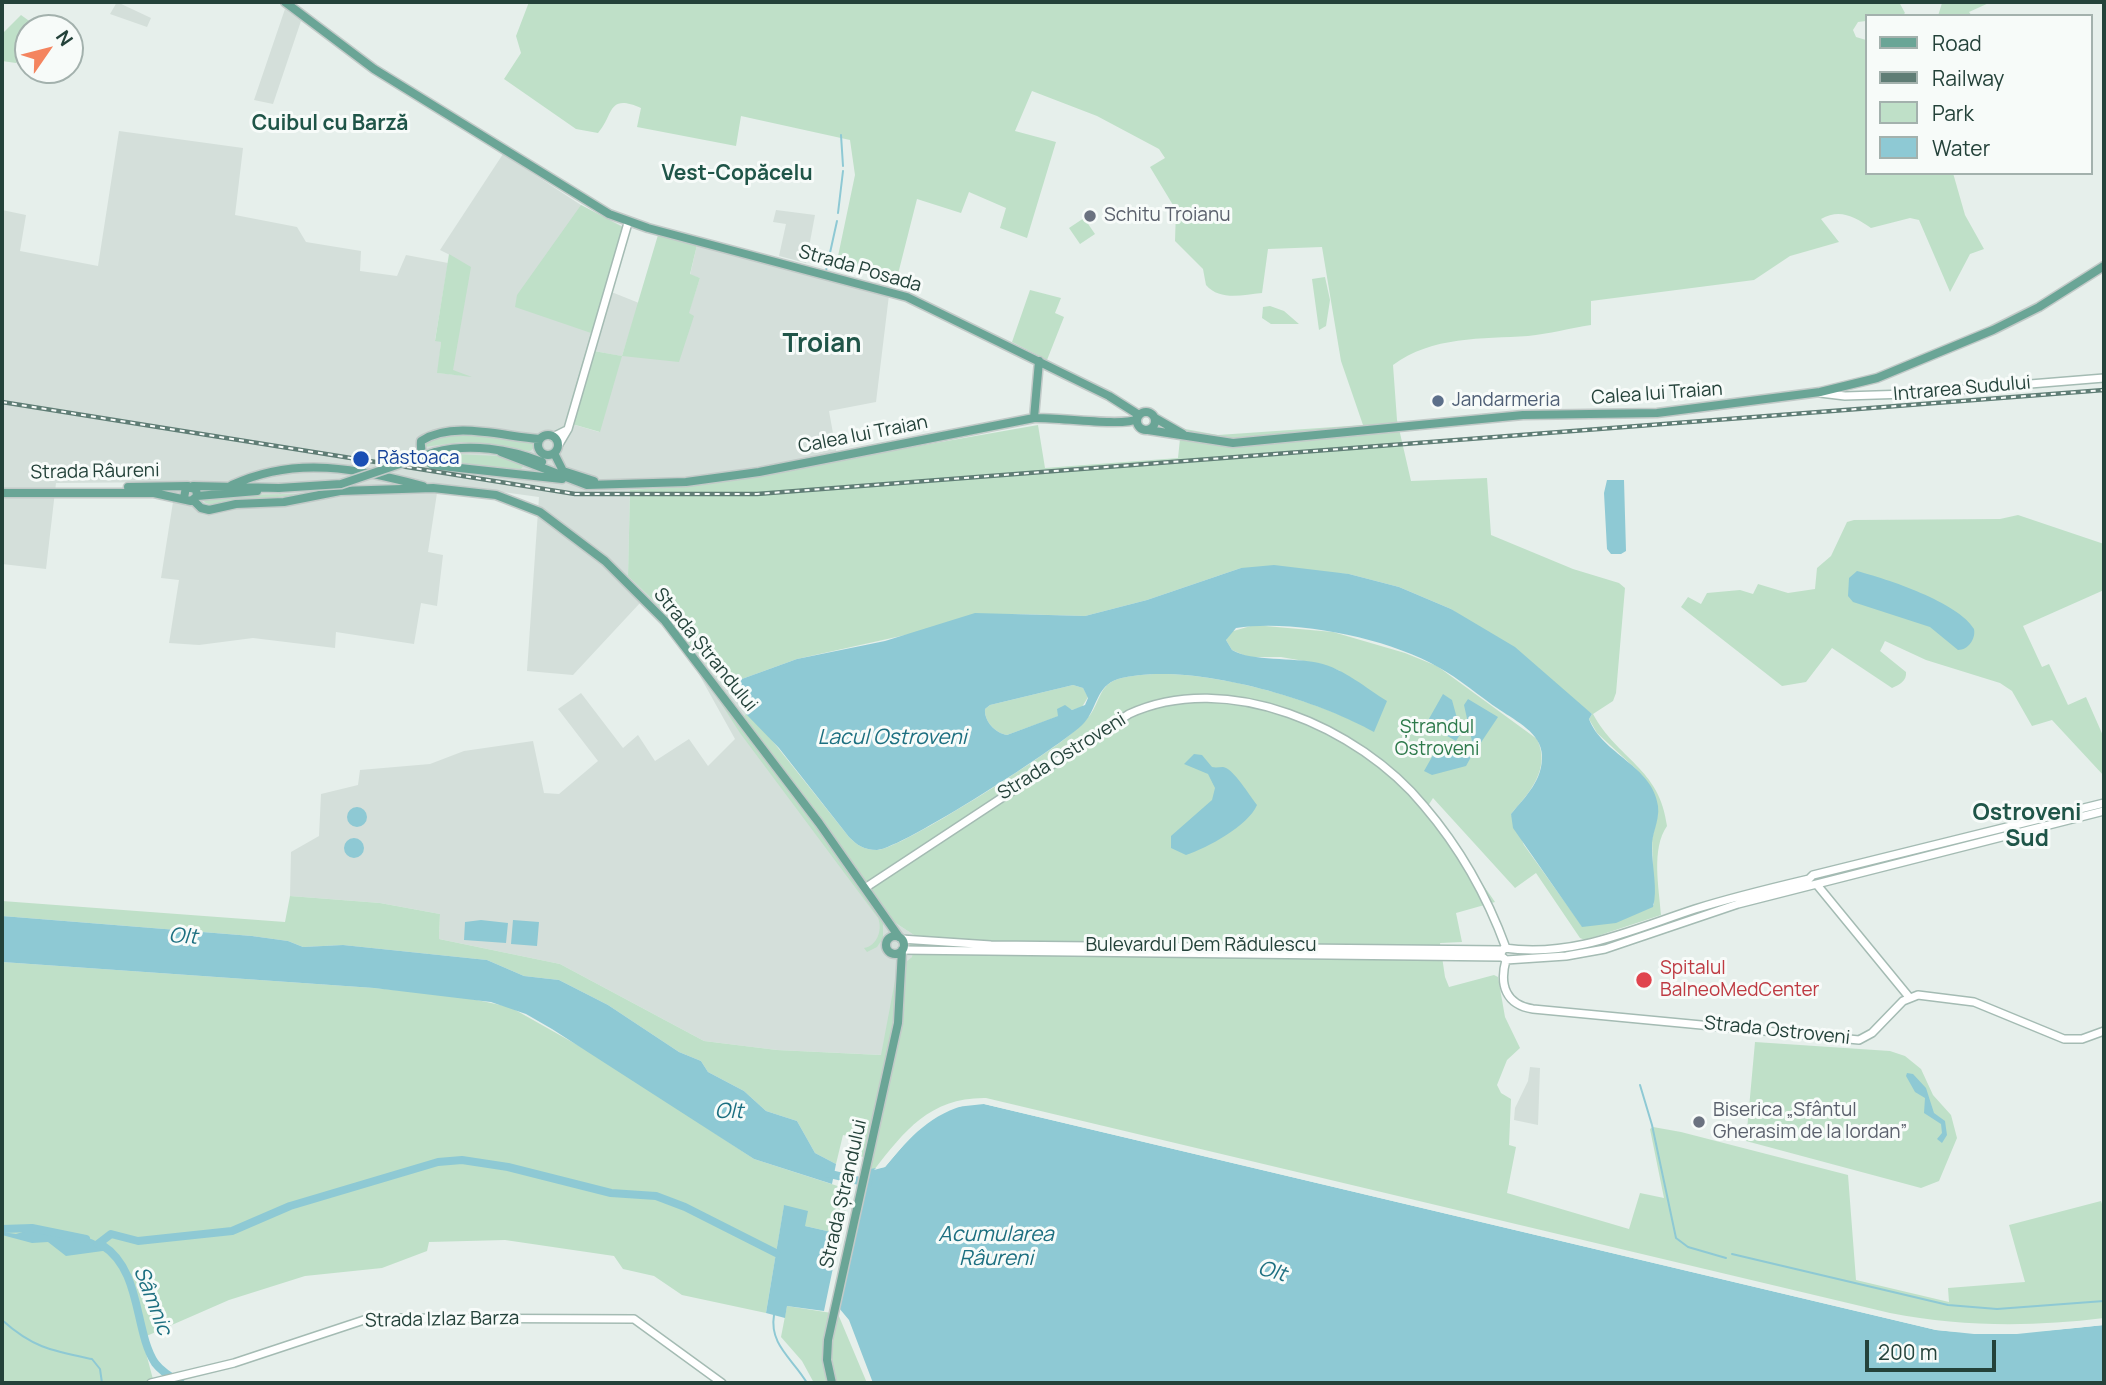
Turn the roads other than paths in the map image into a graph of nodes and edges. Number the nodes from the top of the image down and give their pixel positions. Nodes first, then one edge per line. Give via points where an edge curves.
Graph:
1 (285, 2) edge
2 (628, 223) junction
3 (2104, 266) edge
4 (1039, 361) junction
5 (2104, 378) edge
6 (1820, 393) junction
7 (1141, 415) junction
8 (1034, 418) junction
9 (1155, 418) junction
10 (1107, 423) junction
11 (568, 429) junction
12 (1145, 430) junction
13 (1186, 436) junction
14 (552, 437) junction
15 (539, 444) junction
16 (556, 449) junction
17 (526, 459) junction
18 (563, 471) junction
19 (524, 474) junction
20 (379, 475) junction
21 (570, 480) junction
22 (624, 484) junction
23 (232, 485) junction
24 (190, 486) junction
25 (279, 488) junction
26 (433, 488) junction
27 (374, 490) junction
28 (2, 491) edge
29 (192, 498) junction
30 (2104, 803) edge
31 (2104, 811) edge
32 (1832, 881) junction
33 (1814, 884) junction
34 (865, 888) junction
35 (1830, 900) junction
36 (883, 916) junction
37 (892, 928) junction
38 (900, 938) junction
39 (887, 941) junction
40 (913, 945) junction
41 (902, 950) junction
42 (891, 953) junction
43 (1505, 954) junction
44 (900, 966) junction
45 (1909, 997) junction
46 (2104, 1031) edge
47 (154, 1383) edge
48 (722, 1383) edge
49 (832, 1383) edge

1 - 2 main road, Strada Posada via 374,68
2 - 4 main road, Strada Posada via 907,297
2 - 11 street
3 - 6 main road, Calea lui Traian via 1993,330 1877,378
4 - 7 main road, Strada Posada via 1109,396 1136,404
4 - 8 main road
5 - 6 street, Intrarea Sudului via 1907,394
6 - 13 main road, Calea lui Traian via 1649,414 1522,415 1240,443
7 - 9 main road, Strada Posada
7 - 10 main road, Calea lui Traian via 1128,423
7 - 12 main road
8 - 10 main road, Calea lui Traian
8 - 22 main road, Calea lui Traian via 727,477
9 - 12 main road via 1155,424
9 - 13 main road, Calea lui Traian
10 - 12 main road, Calea lui Traian
11 - 14 street
11 - 16 street
12 - 13 main road, Calea lui Traian
14 - 15 main road
14 - 16 main road
15 - 16 main road via 545,455
15 - 17 main road
15 - 19 main road via 457,431 421,441 424,457 432,465
16 - 18 main road
17 - 18 main road, Calea lui Traian
17 - 19 main road
17 - 21 main road, Calea lui Traian
17 - 25 main road, Calea lui Traian, bridge via 465,448 435,452 341,485
18 - 22 main road, Calea lui Traian
19 - 21 main road
20 - 23 main road via 338,468 273,470
20 - 26 main road
20 - 27 main road via 381,483
21 - 22 main road, Calea lui Traian via 597,486
23 - 24 main road, Calea lui Traian
23 - 25 main road, Calea lui Traian
24 - 28 main road, Strada Râureni
24 - 29 main road
24 - 29 main road via 183,491
25 - 29 main road, Calea lui Traian
26 - 27 main road, Strada Ștrandului
26 - 34 main road, Strada Ștrandului via 487,493 524,504 562,526 616,571 696,659
27 - 29 main road, Strada Ștrandului via 209,510
28 - 29 main road, Strada Râureni via 154,493
30 - 33 street via 1818,876
31 - 32 street, Bulevardul Dem Rădulescu
32 - 33 street, Bulevardul Dem Rădulescu
32 - 35 street
33 - 35 street
33 - 43 street, Bulevardul Dem Rădulescu via 1726,900 1593,944
34 - 36 main road, Strada Ștrandului
34 - 43 street, Strada Ostroveni via 1129,714 1164,701 1211,698 1296,718 1351,745 1395,776 1426,807 1470,870 1494,916
35 - 45 street
36 - 37 main road, Strada Ștrandului
36 - 39 main road, Strada Ștrandului
37 - 38 main road, Strada Ștrandului
37 - 40 main road
38 - 39 main road
38 - 40 street, Bulevardul Dem Rădulescu
38 - 41 main road, Strada Ștrandului
39 - 42 main road, Strada Ștrandului
40 - 41 street, Bulevardul Dem Rădulescu
40 - 43 street, Bulevardul Dem Rădulescu
40 - 44 street
41 - 42 main road
41 - 44 main road, Strada Ștrandului
42 - 44 main road, Strada Ștrandului
43 - 45 street, Strada Ostroveni via 1503,979 1510,999 1524,1007 1846,1040 1868,1037
44 - 49 main road, Strada Ștrandului via 900,1012 833,1313 827,1350
45 - 46 street via 1967,1000 2064,1039 2082,1039
47 - 48 street, Strada Izlaz Barza via 234,1363 370,1318 634,1319

